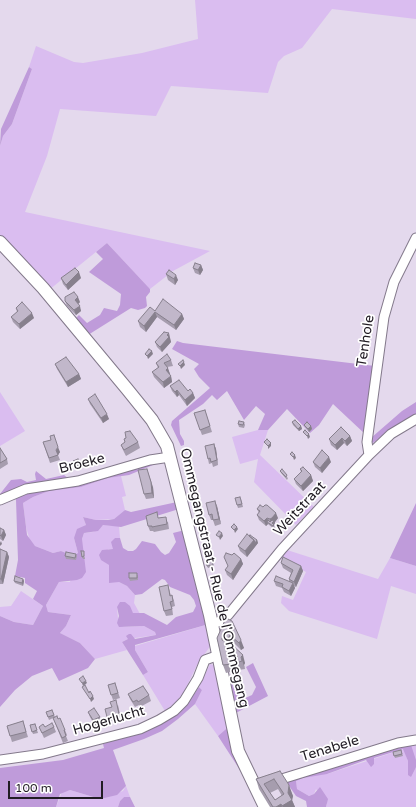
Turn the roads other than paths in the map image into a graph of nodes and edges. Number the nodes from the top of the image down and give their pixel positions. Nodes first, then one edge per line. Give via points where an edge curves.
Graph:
1 (416, 238) edge
2 (0, 242) edge
3 (416, 419) edge
4 (369, 455) junction
5 (170, 457) junction
6 (0, 500) edge
7 (212, 624) junction
8 (219, 655) junction
9 (416, 740) edge
10 (0, 760) edge
11 (254, 787) junction
12 (265, 807) edge

1 - 4 street, Tenhole via 394,282 384,317 367,442
2 - 5 main road, Ommegangstraat - Rue de l'Ommegang via 43,288 149,417 159,431
3 - 4 street, Weitstraat via 391,434
4 - 7 street, Weitstraat via 282,549 229,614 223,620
5 - 6 street, Broeke via 150,460 78,481 26,489
5 - 7 main road, Ommegangstraat - Rue de l'Ommegang
7 - 8 main road, Ommegangstraat - Rue de l'Ommegang
8 - 10 street, Hogerlucht via 205,660 184,702 159,720 140,728 43,754
8 - 11 main road, Ommegangstraat - Rue de l'Ommegang via 238,752
9 - 11 street, Tenabele via 398,743
11 - 12 main road, Ommegangstraat - Rue de l'Ommegang

